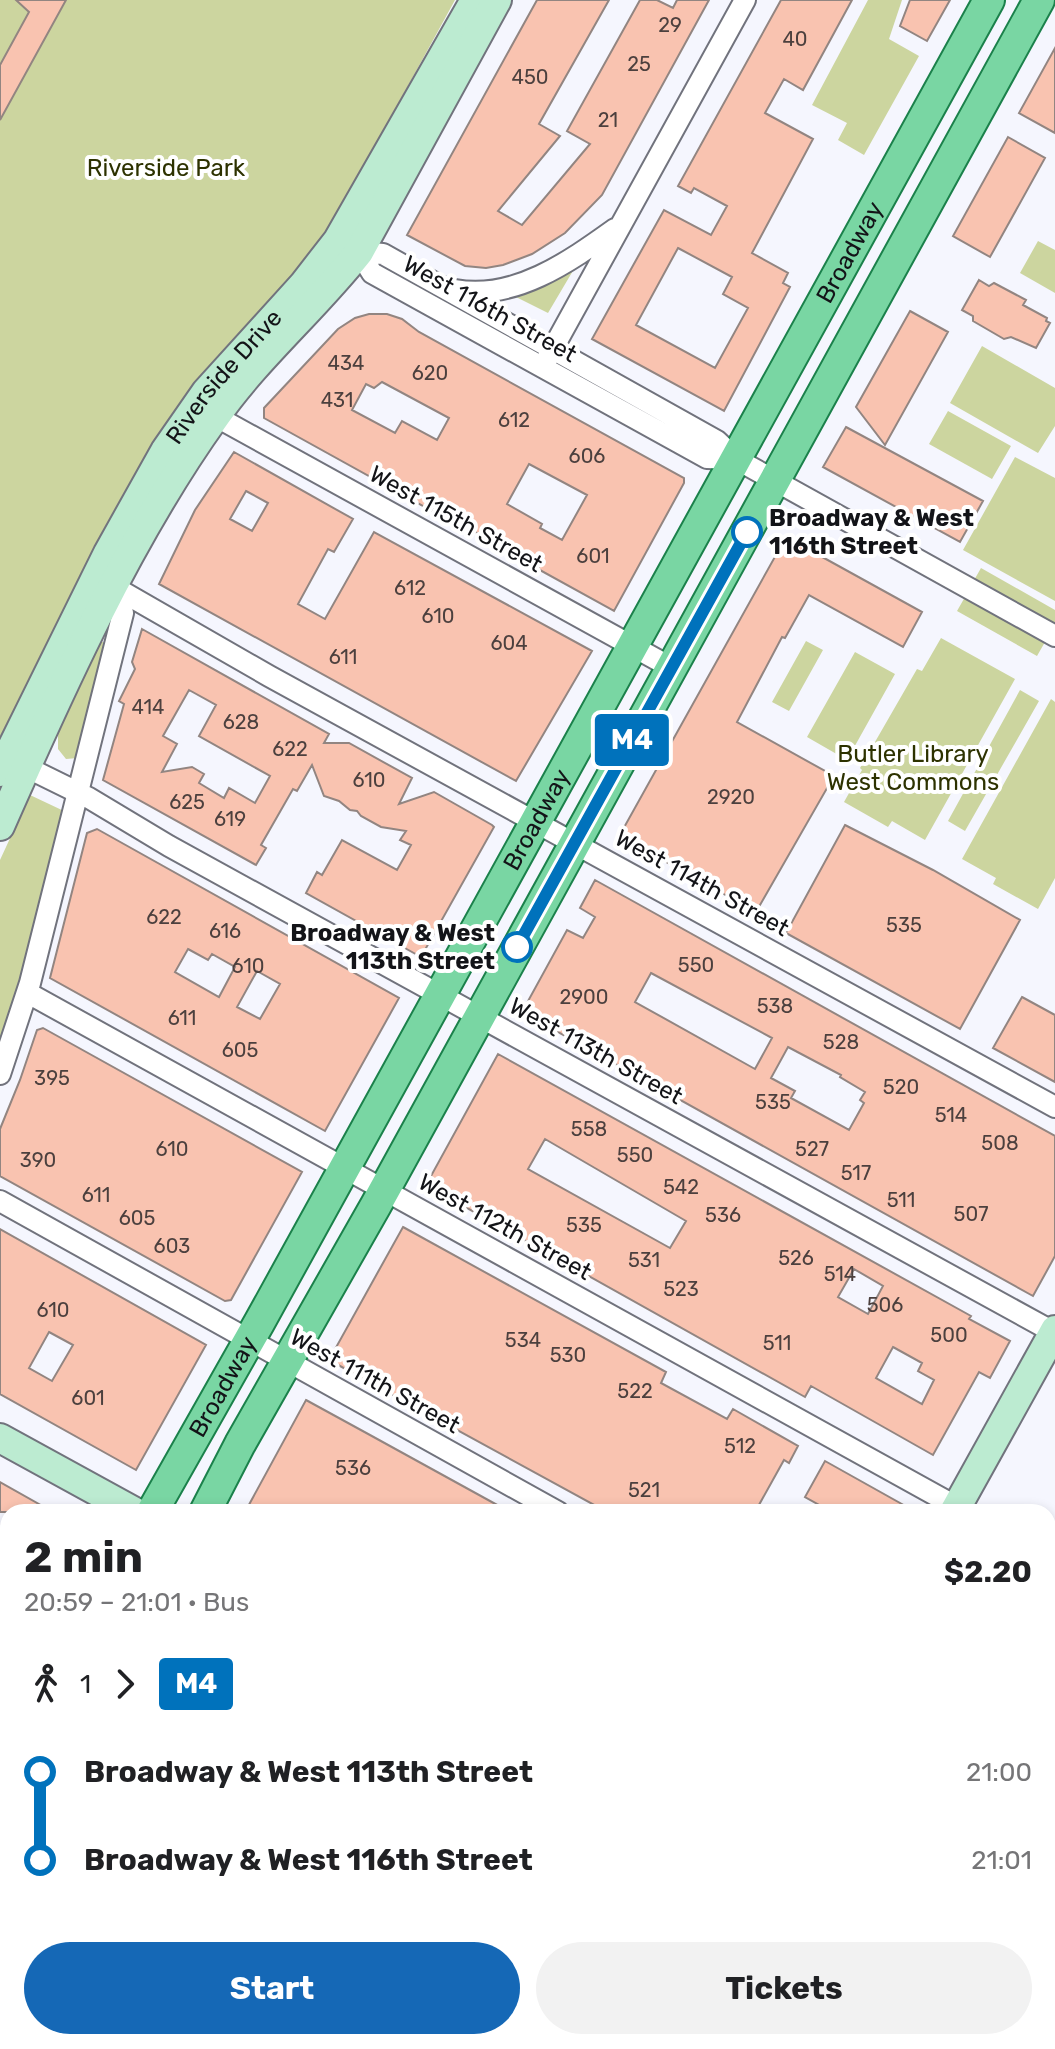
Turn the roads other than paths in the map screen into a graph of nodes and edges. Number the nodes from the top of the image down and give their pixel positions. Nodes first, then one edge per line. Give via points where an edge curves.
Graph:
1 (475, 0) edge
2 (497, 0) edge
3 (745, 0) edge
4 (989, 0) edge
5 (1039, 0) edge
6 (935, 102) junction
7 (972, 122) junction
8 (621, 225) junction
9 (348, 246) junction
10 (444, 288) junction
11 (553, 349) junction
12 (542, 367) junction
13 (205, 411) junction
14 (736, 459) junction
15 (775, 481) junction
16 (104, 583) junction
17 (1055, 636) edge
18 (631, 646) junction
19 (672, 668) junction
20 (11, 766) edge
21 (78, 791) junction
22 (536, 821) junction
23 (0, 826) edge
24 (575, 842) junction
25 (28, 993) junction
26 (440, 995) junction
27 (479, 1017) junction
28 (0, 1074) edge
29 (1055, 1107) edge
30 (344, 1168) junction
31 (383, 1190) junction
32 (0, 1201) edge
33 (1055, 1332) edge
34 (249, 1341) junction
35 (287, 1362) junction
36 (0, 1438) edge
37 (120, 1504) edge
38 (157, 1504) edge
39 (209, 1504) edge
40 (544, 1504) edge
41 (945, 1504) edge
42 (959, 1504) edge

1 - 9 main road, Riverside Drive
2 - 9 main road, Riverside Drive
3 - 8 street
4 - 6 main road, Broadway
5 - 7 main road, Broadway
6 - 7 main road
6 - 14 main road, Broadway
7 - 15 main road, Broadway
8 - 10 street via 575,257 525,282 468,293
8 - 11 street
9 - 10 street, West 116th Street via 383,254
9 - 12 street, West 116th Street via 372,273
9 - 13 main road, Riverside Drive via 303,285
10 - 11 street, West 116th Street
11 - 12 street
11 - 14 street, West 116th Street via 717,441
12 - 14 street, West 116th Street via 707,458
13 - 16 main road, Riverside Drive via 148,481
13 - 18 street, West 115th Street
14 - 15 street, West 116th Street
14 - 18 main road, Broadway
15 - 17 street, West 116th Street
15 - 19 main road, Broadway
16 - 20 main road, Riverside Drive
16 - 21 street via 123,613
16 - 22 street, West 114th Street
18 - 19 street, West 115th Street
18 - 22 main road, Broadway
19 - 24 main road, Broadway
20 - 21 street, West 113th Street
20 - 23 main road, Riverside Drive
21 - 25 street
21 - 26 street, West 113th Street
22 - 24 street, West 114th Street
22 - 26 main road, Broadway
24 - 27 main road, Broadway
24 - 29 street, West 114th Street
25 - 28 street
25 - 30 street, West 112th Street
26 - 27 street, West 113th Street
26 - 30 main road, Broadway
27 - 31 main road, Broadway
27 - 33 street, West 113th Street
30 - 31 street, West 112th Street
30 - 34 main road, Broadway
31 - 35 main road, Broadway
31 - 41 street, West 112th Street
32 - 34 street, West 111th Street
33 - 42 main road
34 - 35 street, West 111th Street
34 - 38 main road, Broadway
35 - 39 main road, Broadway
35 - 40 street, West 111th Street
36 - 37 main road

